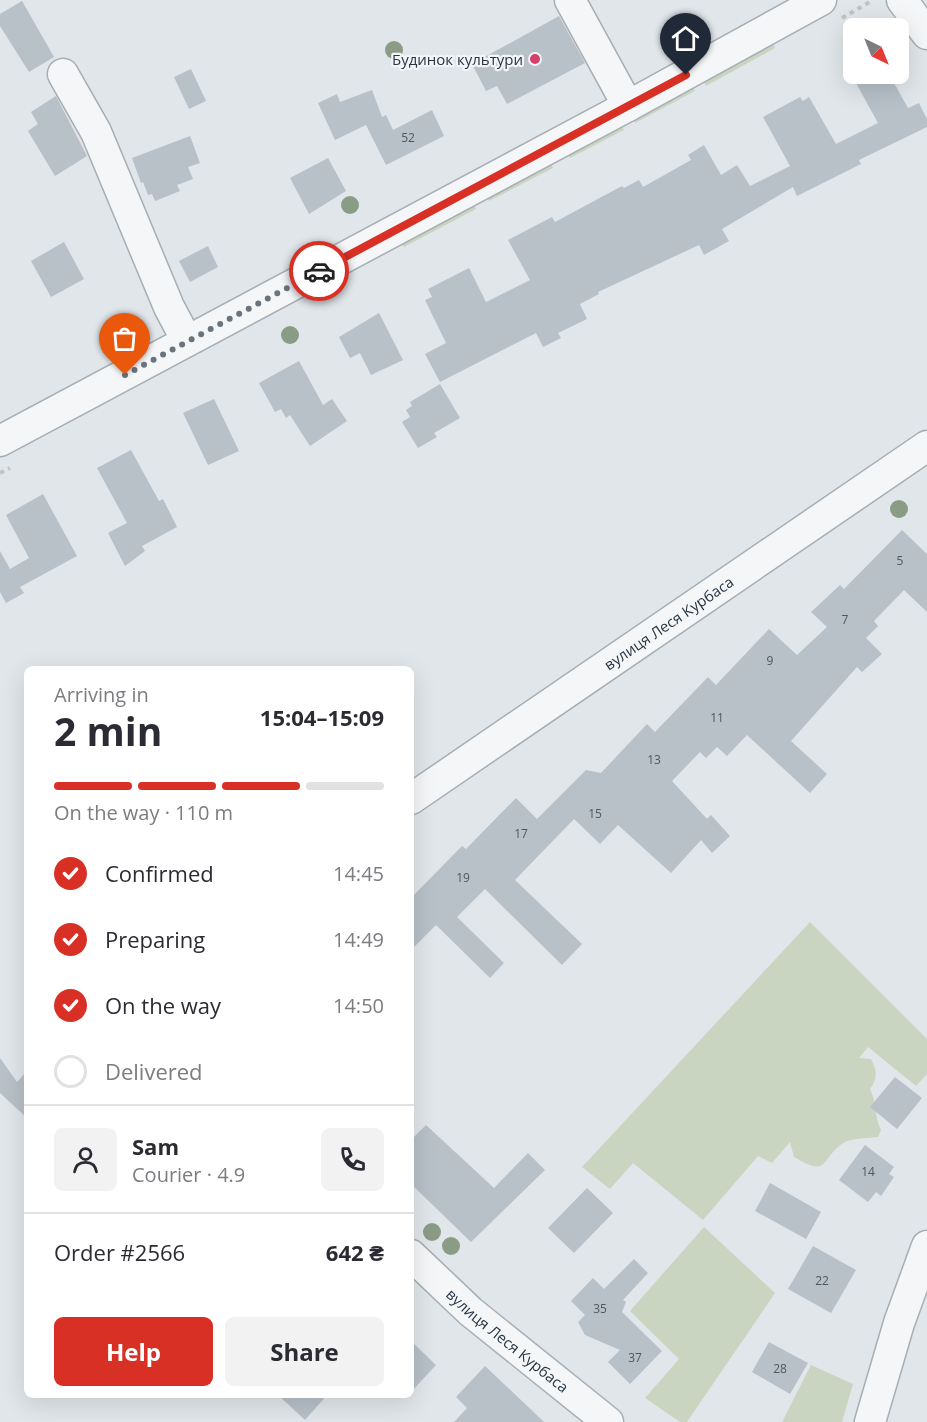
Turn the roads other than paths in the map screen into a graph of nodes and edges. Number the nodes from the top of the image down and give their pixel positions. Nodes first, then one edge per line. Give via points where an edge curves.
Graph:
1 (570, 0) edge
2 (821, 0) edge
3 (902, 0) edge
4 (927, 34) edge
5 (63, 74) dead end
6 (628, 106) junction
7 (187, 341) junction
8 (0, 441) edge
9 (927, 446) edge
10 (414, 797) edge
11 (927, 1246) edge
12 (414, 1258) edge
13 (608, 1422) edge
14 (870, 1422) edge

1 - 6 street
2 - 6 street
3 - 4 street
5 - 7 street via 96,132
6 - 7 street
7 - 8 street
9 - 10 street, вулиця Леся Курбаса
11 - 14 street
12 - 13 street, вулиця Леся Курбаса via 471,1312

